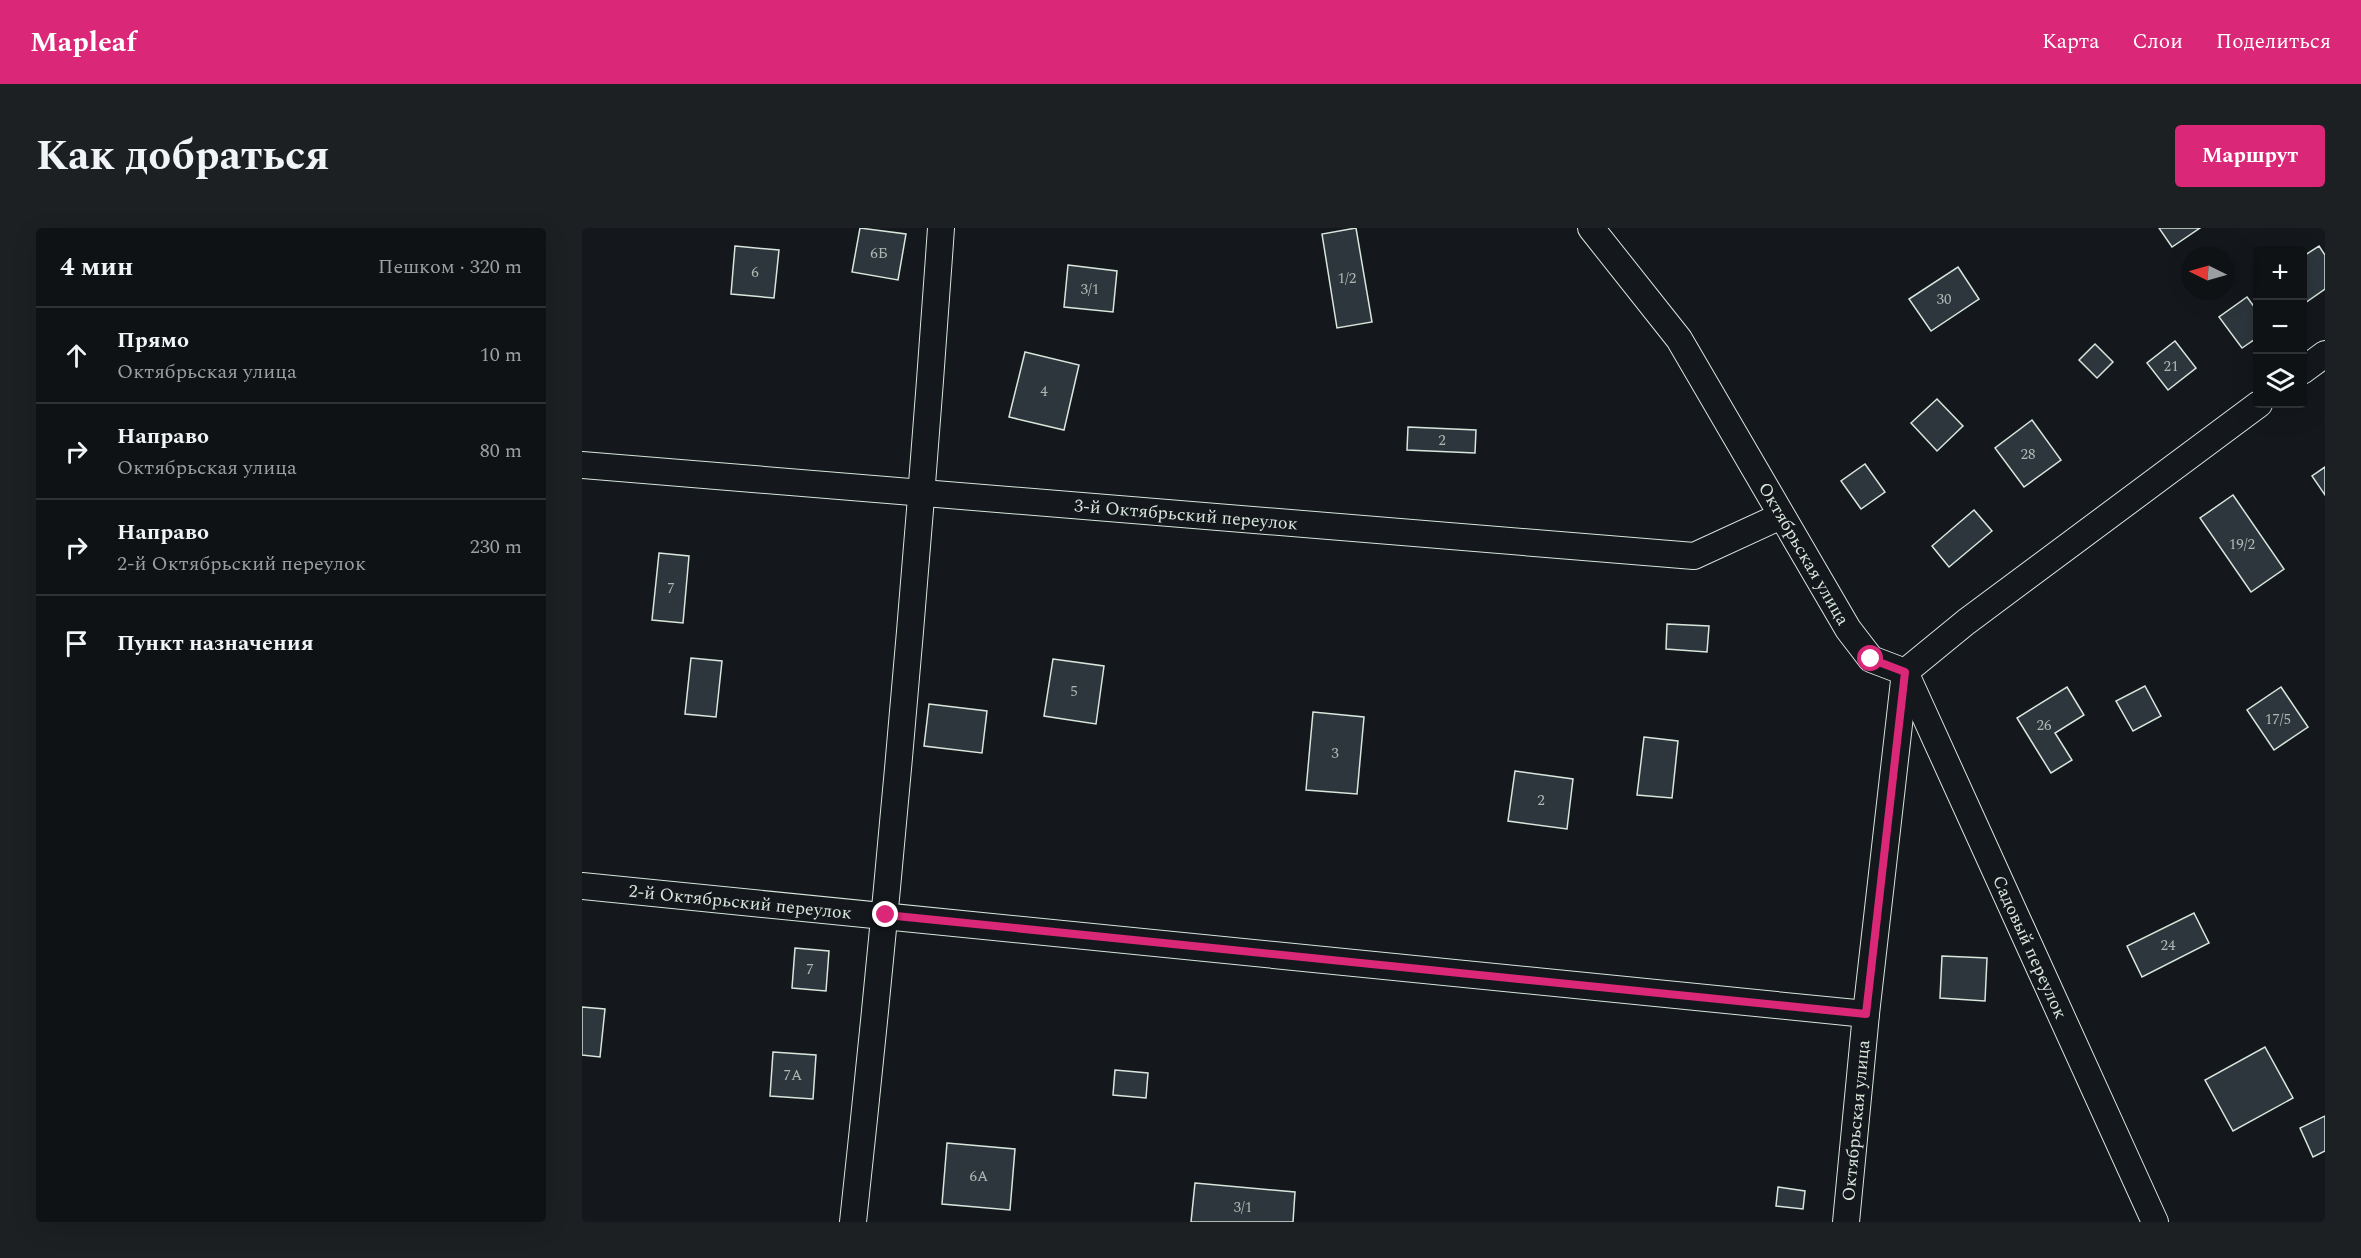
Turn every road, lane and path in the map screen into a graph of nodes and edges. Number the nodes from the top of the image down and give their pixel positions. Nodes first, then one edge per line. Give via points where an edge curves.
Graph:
1 (942, 228) edge
2 (1591, 228) edge
3 (2325, 354) edge
4 (2307, 367) edge
5 (2254, 408) edge
6 (582, 465) edge
7 (923, 493) junction
8 (1781, 516) junction
9 (1905, 672) junction
10 (582, 886) edge
11 (886, 915) junction
12 (1866, 1014) junction
13 (854, 1222) edge
14 (1846, 1222) edge
15 (2155, 1222) edge

1 - 7 street
2 - 8 street, Октябрьская улица via 1678,339
3 - 4 street
5 - 9 street via 1966,622
6 - 7 street, 3-й Октябрьский переулок
7 - 8 street, 3-й Октябрьский переулок via 1694,556
7 - 11 street
8 - 9 street, Октябрьская улица via 1848,629 1871,659
9 - 12 street, Октябрьская улица
9 - 15 street, Садовый переулок
10 - 11 street, 2-й Октябрьский переулок
11 - 12 street, 2-й Октябрьский переулок
11 - 13 street
12 - 14 street, Октябрьская улица

